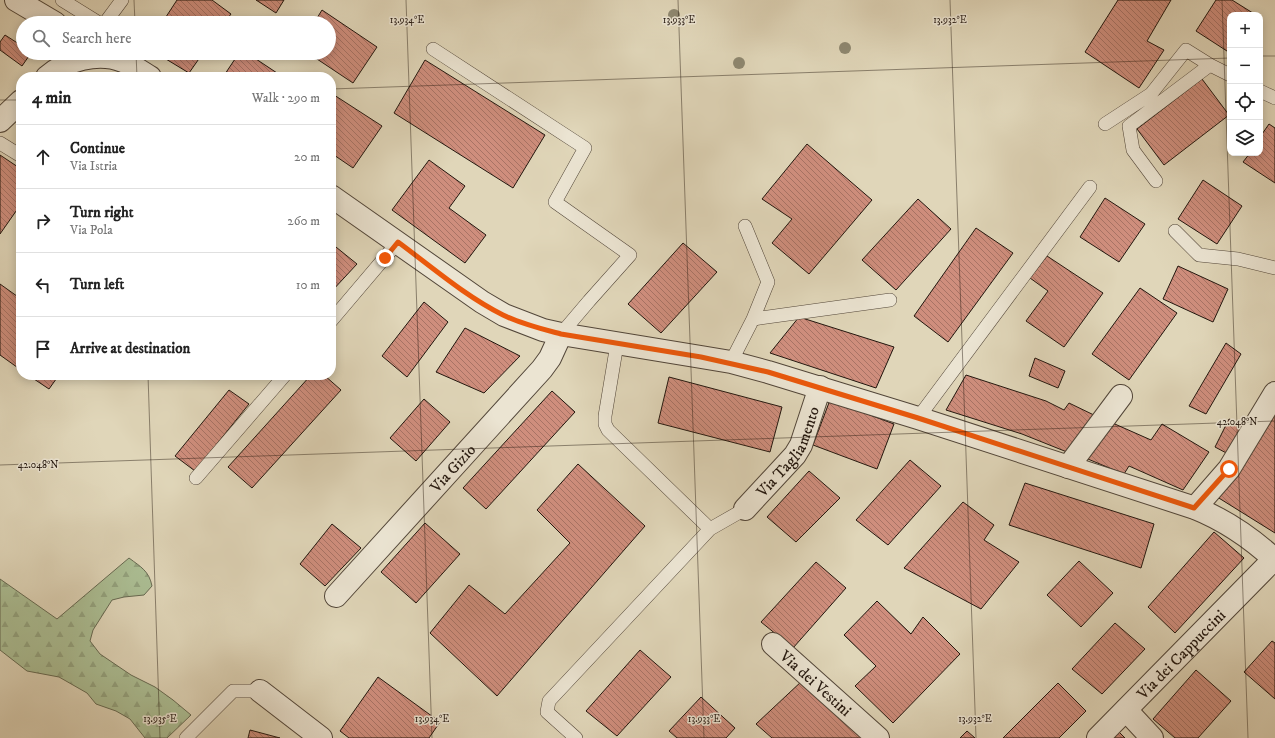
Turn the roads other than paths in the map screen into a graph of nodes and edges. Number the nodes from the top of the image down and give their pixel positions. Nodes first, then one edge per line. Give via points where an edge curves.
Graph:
1 (16, 0) edge
2 (62, 0) edge
3 (122, 0) edge
4 (43, 16) edge
5 (88, 16) edge
6 (110, 16) edge
7 (433, 49) dead end
8 (72, 60) edge
9 (120, 60) edge
10 (1210, 65) junction
11 (54, 72) edge
12 (141, 72) edge
13 (1227, 74) edge
14 (1263, 92) edge
15 (1275, 98) edge
16 (16, 106) edge
17 (0, 121) edge
18 (1105, 124) dead end
19 (0, 143) edge
20 (16, 153) edge
21 (1156, 181) dead end
22 (1090, 187) dead end
23 (336, 199) edge
24 (744, 226) dead end
25 (1175, 231) dead end
26 (398, 242) junction
27 (1275, 268) edge
28 (890, 300) dead end
29 (336, 315) edge
30 (754, 319) junction
31 (561, 334) junction
32 (617, 344) junction
33 (731, 362) junction
34 (281, 380) edge
35 (820, 387) junction
36 (1275, 393) edge
37 (1121, 396) dead end
38 (918, 418) junction
39 (1068, 467) junction
40 (196, 478) dead end
41 (1194, 508) junction
42 (745, 509) joint
43 (710, 529) junction
44 (1272, 567) edge
45 (336, 596) dead end
46 (773, 644) dead end
47 (260, 691) joint
48 (1126, 710) junction
49 (186, 738) edge
50 (321, 738) edge
51 (576, 738) edge
52 (878, 738) edge
53 (1098, 738) edge
54 (1152, 738) edge

1 - 4 street
2 - 5 lane
3 - 6 lane
7 - 31 lane via 585,148 555,202 630,255
8 - 11 street
9 - 12 street
10 - 13 lane
10 - 18 lane via 1186,50 1151,94
10 - 21 lane via 1129,126 1132,150
14 - 15 lane
16 - 17 street
19 - 20 lane
22 - 38 lane
23 - 26 street
24 - 30 lane via 768,282
25 - 27 lane via 1199,255 1238,259
26 - 29 lane
26 - 31 street via 461,289 504,315
28 - 30 lane
30 - 33 lane
31 - 32 street
31 - 45 street, Via Gizio via 542,369
32 - 33 street
32 - 43 lane via 605,416 608,430
33 - 35 street
34 - 40 lane
35 - 38 street
35 - 42 street, Via Tagliamento via 801,445 795,455
36 - 41 street via 1229,469
37 - 39 street
38 - 39 street
39 - 41 street
41 - 44 street via 1212,515 1249,538
42 - 43 lane
43 - 51 lane via 549,701 547,712
44 - 48 street, Via dei Cappuccini
46 - 52 street, Via dei Vestini
47 - 49 lane via 232,691
47 - 50 street
48 - 53 street, Via dei Cappuccini
48 - 54 street

